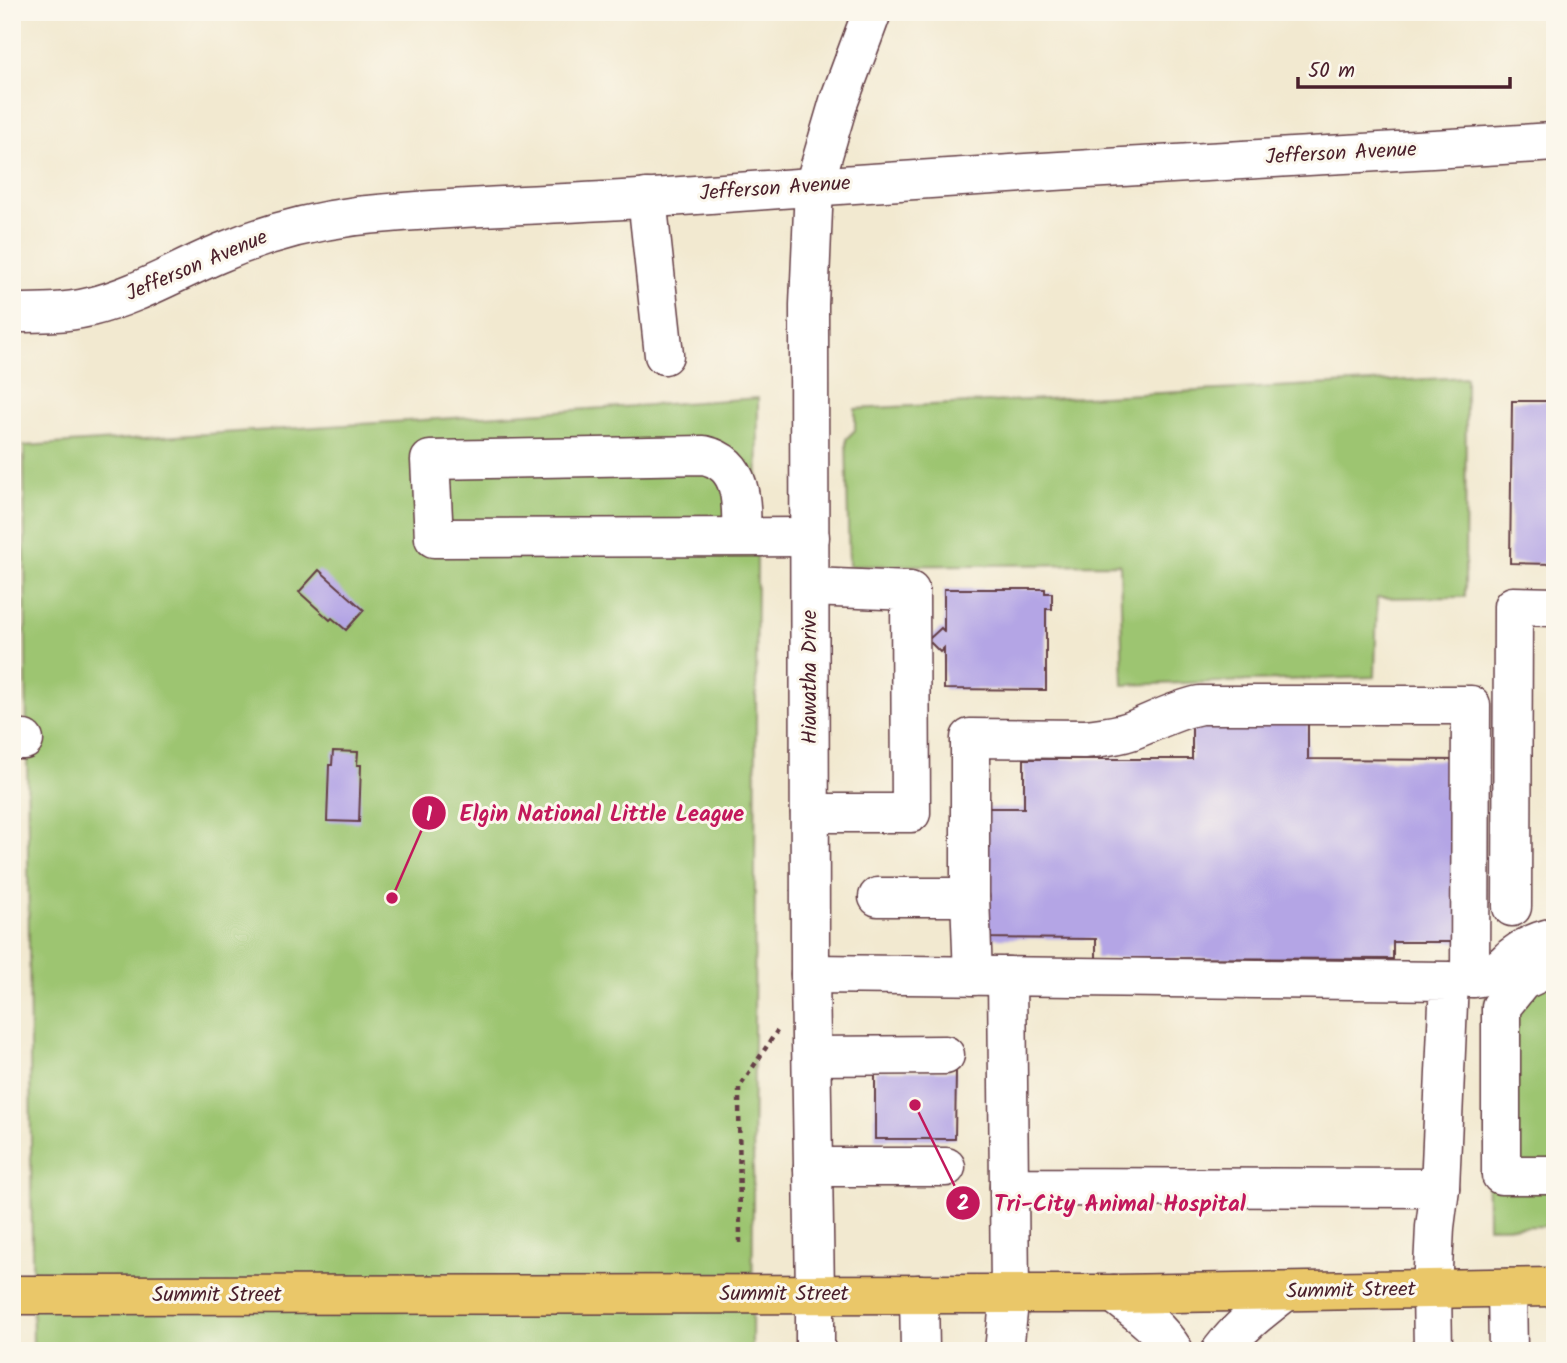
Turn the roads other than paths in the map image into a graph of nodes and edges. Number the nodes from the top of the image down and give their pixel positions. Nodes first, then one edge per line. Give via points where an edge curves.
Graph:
1 (872, 12) edge
2 (1555, 142) edge
3 (814, 186) junction
4 (647, 198) junction
5 (12, 313) edge
6 (664, 355) dead end
7 (741, 537) junction
8 (810, 537) junction
9 (810, 587) junction
10 (1555, 607) edge
11 (810, 813) junction
12 (878, 897) dead end
13 (970, 897) junction
14 (1511, 907) dead end
15 (1555, 937) edge
16 (1555, 970) edge
17 (810, 974) junction
18 (990, 976) junction
19 (1460, 980) junction
20 (1555, 984) edge
21 (945, 1055) dead end
22 (812, 1056) junction
23 (1501, 1155) junction
24 (813, 1167) junction
25 (946, 1167) dead end
26 (1555, 1175) edge
27 (1009, 1187) junction
28 (1440, 1188) junction
29 (1555, 1287) edge
30 (1432, 1289) junction
31 (1507, 1289) junction
32 (1285, 1292) junction
33 (1010, 1293) junction
34 (815, 1294) junction
35 (919, 1294) junction
36 (1114, 1294) junction
37 (12, 1295) edge
38 (815, 1351) edge
39 (920, 1351) edge
40 (1004, 1351) edge
41 (1174, 1351) edge
42 (1221, 1351) edge
43 (1433, 1351) edge
44 (1508, 1351) edge

1 - 3 street, Hiawatha Drive
2 - 3 street, Jefferson Avenue
3 - 4 street, Jefferson Avenue
3 - 8 street, Hiawatha Drive via 809,306
4 - 5 street, Jefferson Avenue via 423,209 322,222 247,242 103,304 70,311
4 - 6 street
7 - 7 street via 735,476 704,455 430,460 434,538
7 - 8 street
8 - 9 street, Hiawatha Drive
9 - 11 street, Hiawatha Drive
9 - 11 street via 910,591 911,813
10 - 14 street via 1513,606
11 - 17 street, Hiawatha Drive
12 - 13 street
13 - 18 street
13 - 19 street via 970,738 1101,737 1200,705 1471,705
15 - 19 street via 1530,945 1494,973
16 - 23 street via 1522,981 1501,1007
17 - 18 street
17 - 22 street, Hiawatha Drive
18 - 19 street
18 - 27 street
19 - 28 street
20 - 23 street via 1524,999 1516,1012 1516,1127
21 - 22 street
22 - 24 street, Hiawatha Drive
23 - 26 street via 1501,1175
24 - 25 street
24 - 34 street, Hiawatha Drive
27 - 28 street
27 - 33 street
28 - 30 street
29 - 31 main road, Summit Street
30 - 31 main road, Summit Street
30 - 32 main road, Summit Street
30 - 43 street
31 - 44 street
32 - 36 main road, Summit Street
32 - 42 street
33 - 35 main road, Summit Street
33 - 36 main road, Summit Street
33 - 40 street
34 - 35 main road, Summit Street
34 - 37 main road, Summit Street
34 - 38 street, Hiawatha Drive
35 - 39 street
36 - 41 street via 1150,1322

